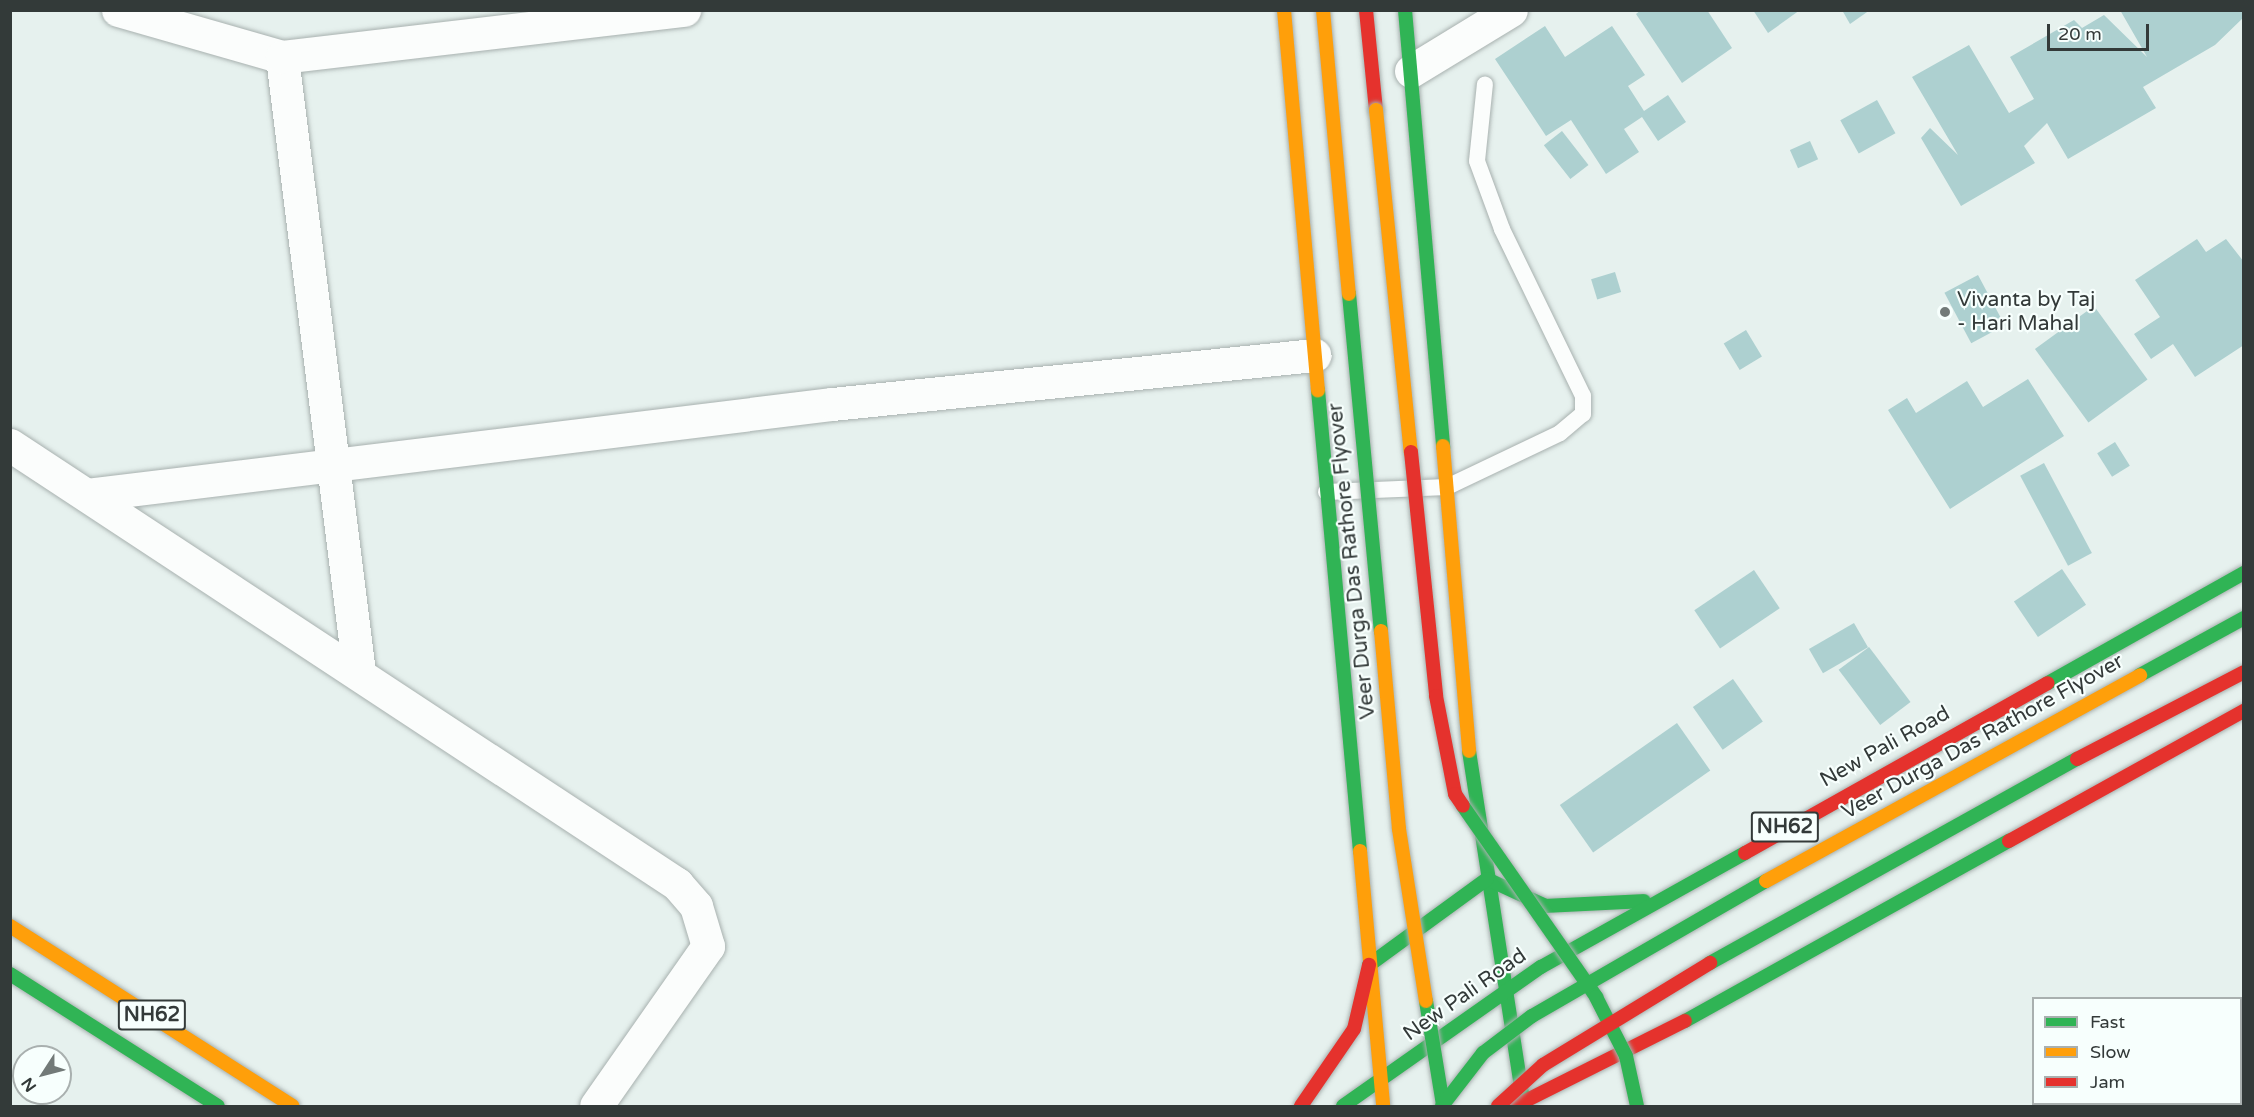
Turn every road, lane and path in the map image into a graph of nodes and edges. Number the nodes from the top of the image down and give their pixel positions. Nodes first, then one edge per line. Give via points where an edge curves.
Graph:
1 (118, 10) edge
2 (684, 10) edge
3 (1284, 10) edge
4 (1323, 10) edge
5 (1366, 10) edge
6 (1405, 10) edge
7 (1511, 10) edge
8 (282, 57) junction
9 (1411, 71) junction
10 (1485, 84) dead end
11 (1315, 355) junction
12 (10, 445) edge
13 (332, 465) junction
14 (1447, 487) junction
15 (1326, 492) junction
16 (87, 495) junction
17 (2244, 573) edge
18 (2244, 618) edge
19 (2244, 672) edge
20 (358, 673) junction
21 (2244, 711) edge
22 (1487, 879) junction
23 (1654, 900) junction
24 (10, 926) edge
25 (1369, 965) junction
26 (10, 974) edge
27 (1505, 992) junction
28 (1673, 1027) junction
29 (1380, 1079) junction
30 (1521, 1105) edge
31 (1442, 1106) edge
32 (218, 1107) edge
33 (293, 1107) edge
34 (596, 1107) edge
35 (1301, 1107) edge
36 (1342, 1107) edge
37 (1383, 1107) edge
38 (1498, 1107) edge
39 (1620, 1107) edge
40 (1637, 1107) edge

1 - 8 street
2 - 8 street
3 - 11 main road
4 - 31 main road, Veer Durga Das Rathore Flyover, bridge via 1399,830
5 - 40 main road, bridge via 1444,752 1455,794 1596,997 1626,1056
6 - 9 main road
7 - 9 street
8 - 13 street
9 - 14 main road
10 - 14 lane via 1477,161 1502,229 1583,396 1583,414 1560,433
11 - 13 street via 832,404
11 - 15 main road
12 - 16 street
13 - 16 street
13 - 20 street
14 - 15 lane
14 - 22 main road via 1473,795
15 - 25 main road
16 - 20 street
17 - 23 main road, New Pali Road / NH62
18 - 31 main road, Veer Durga Das Rathore Flyover, bridge via 1878,817 1532,1016 1483,1053
19 - 38 main road, bridge via 1948,826 1706,965 1543,1065
20 - 34 street via 677,884 696,906 708,946
21 - 28 main road
22 - 23 main road via 1546,906 1580,908
22 - 25 main road
22 - 27 main road
23 - 27 main road, New Pali Road / NH62
24 - 33 main road, NH62
25 - 29 main road
25 - 35 main road via 1354,1029
26 - 32 main road, NH62
27 - 29 main road, New Pali Road / NH62
27 - 30 main road
28 - 30 main road
28 - 39 main road
29 - 36 main road, New Pali Road / NH62
29 - 37 main road

